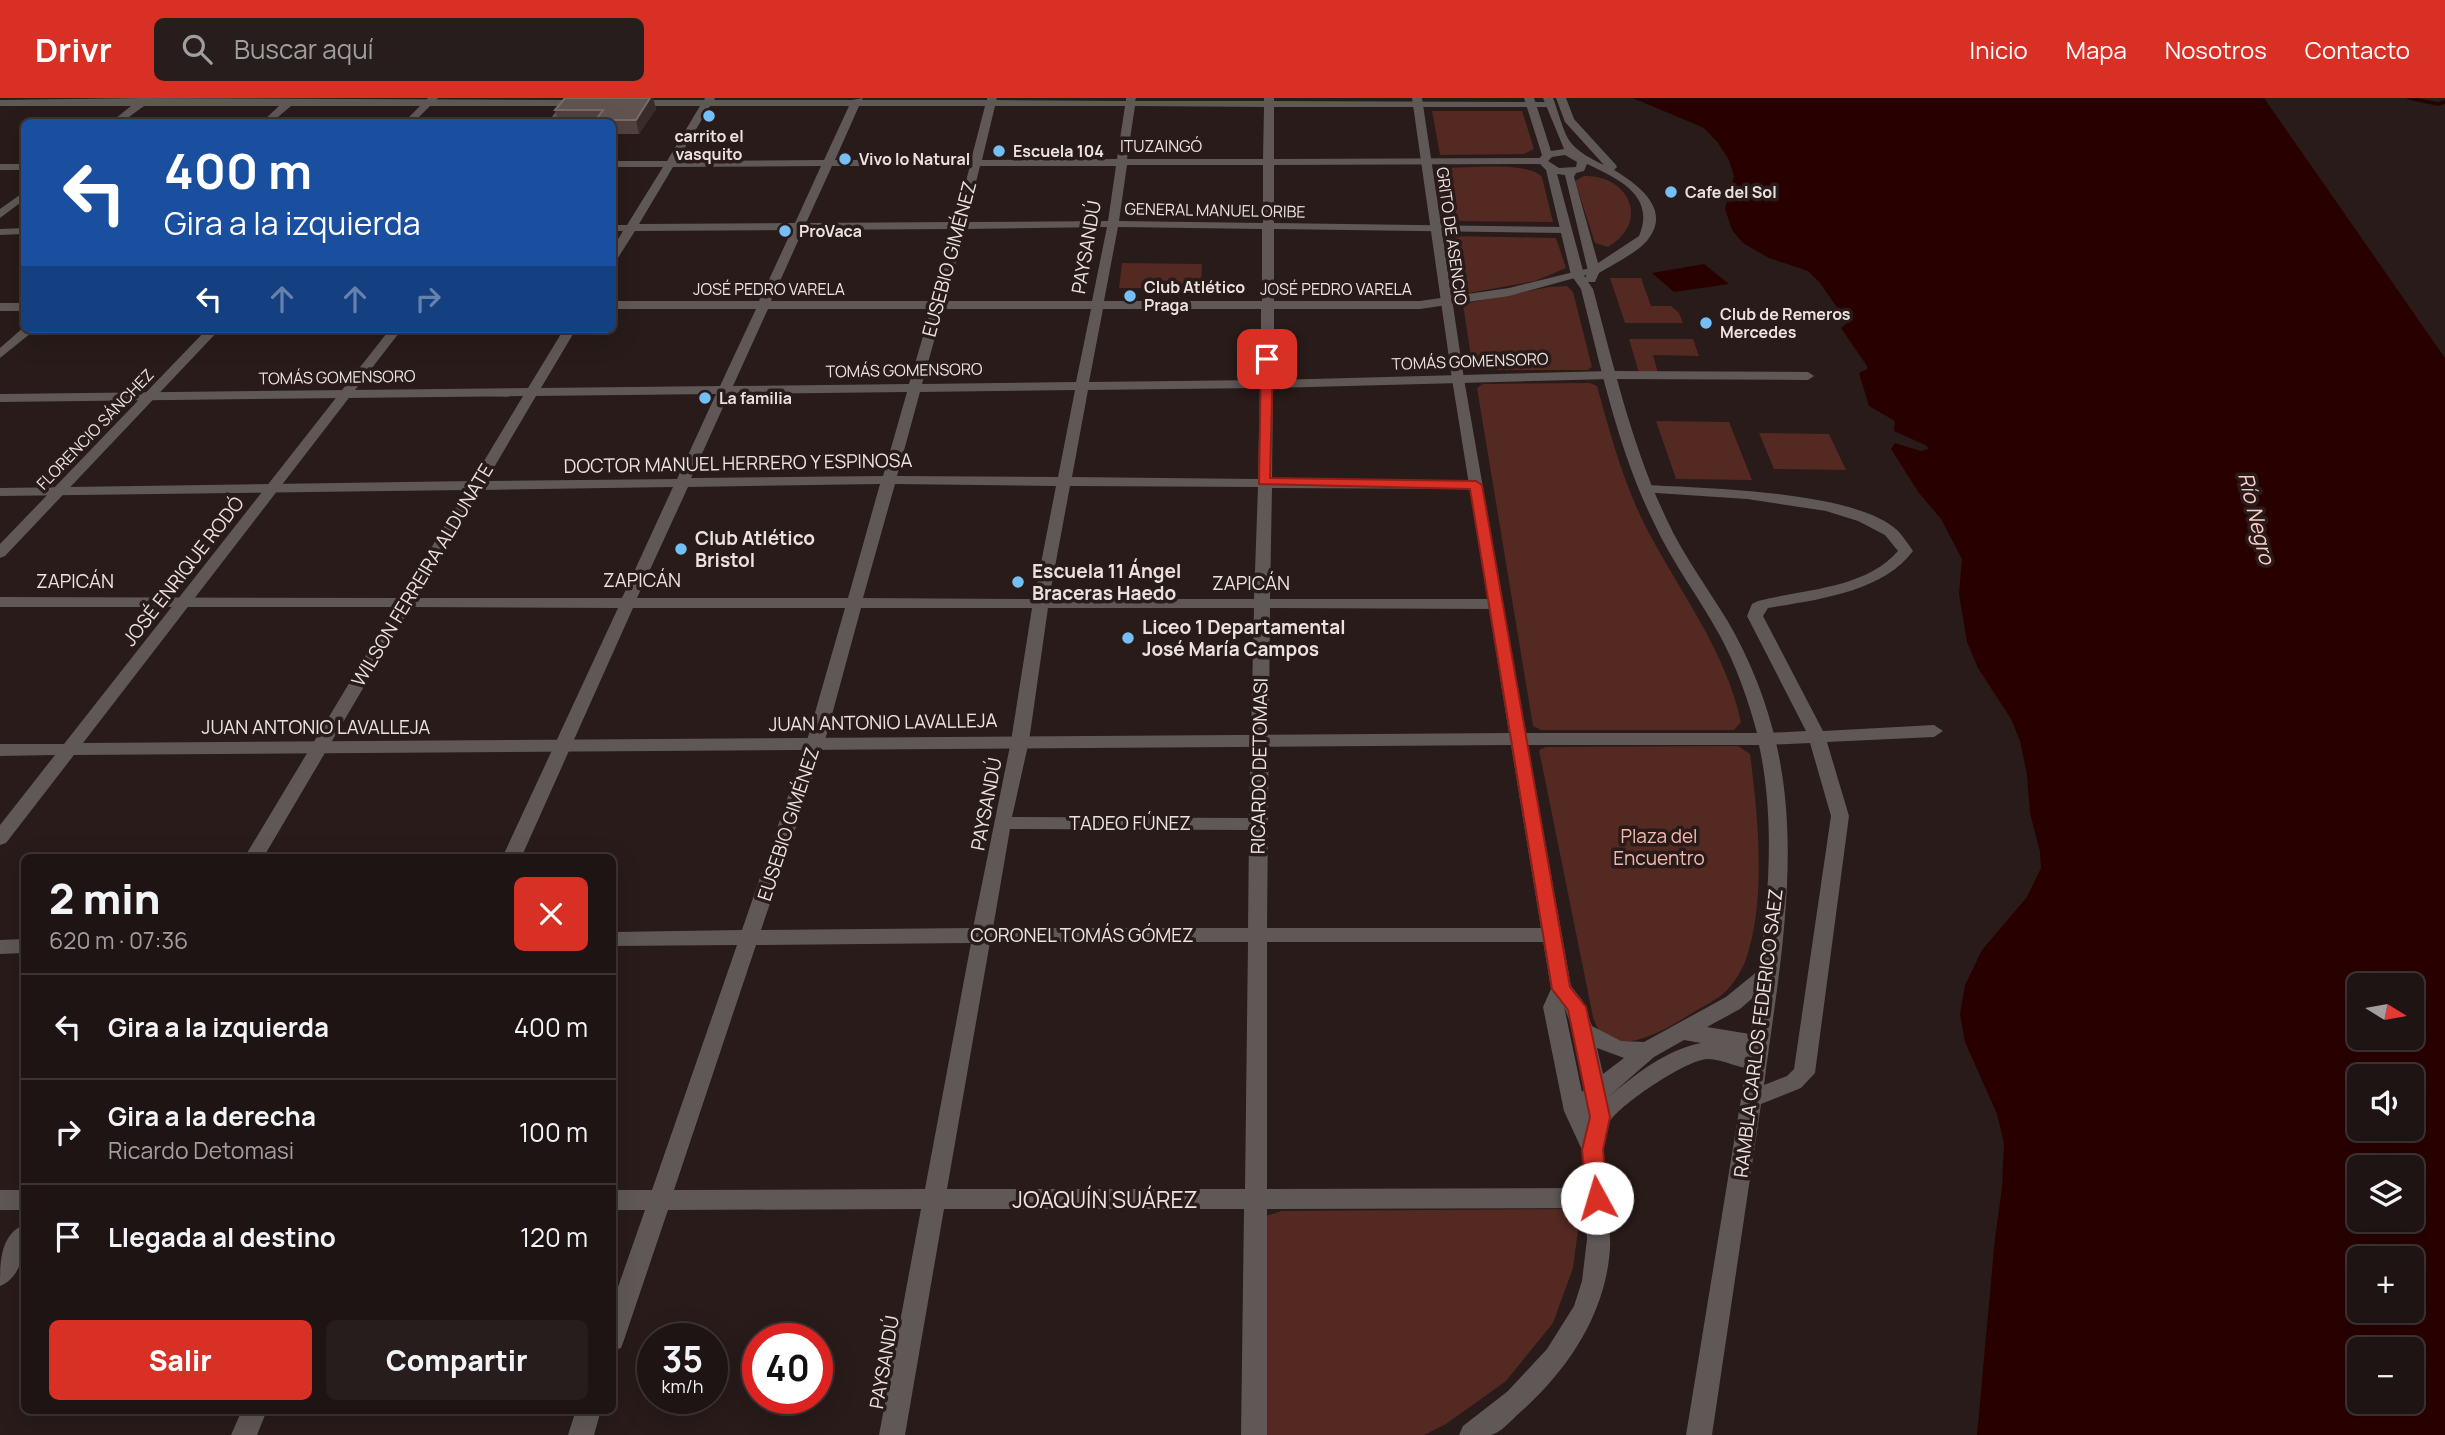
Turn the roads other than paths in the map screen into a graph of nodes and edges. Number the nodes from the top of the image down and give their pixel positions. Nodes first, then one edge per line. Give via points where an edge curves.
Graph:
1 (1560, 98) edge
2 (0, 100) edge
3 (570, 100) edge
4 (708, 100) edge
5 (859, 100) edge
6 (990, 100) edge
7 (145, 101) edge
8 (291, 101) edge
9 (430, 101) edge
10 (1130, 101) edge
11 (1269, 101) edge
12 (1418, 101) edge
13 (1530, 101) edge
14 (1549, 101) edge
15 (596, 103) edge
16 (623, 103) edge
17 (120, 119) edge
18 (270, 119) edge
19 (412, 119) edge
20 (554, 119) edge
21 (1578, 156) junction
22 (1120, 162) junction
23 (1269, 162) junction
24 (1425, 162) junction
25 (1546, 162) junction
26 (976, 163) junction
27 (616, 164) edge
28 (670, 164) junction
29 (827, 164) junction
30 (0, 167) edge
31 (21, 167) edge
32 (1572, 172) junction
33 (1629, 185) junction
34 (21, 198) edge
35 (0, 215) edge
36 (1113, 224) junction
37 (960, 225) junction
38 (800, 226) junction
39 (1267, 226) junction
40 (632, 227) junction
41 (616, 228) edge
42 (1435, 228) junction
43 (1566, 230) junction
44 (0, 232) edge
45 (21, 232) edge
46 (616, 253) edge
47 (1594, 271) junction
48 (1582, 282) junction
49 (1446, 302) junction
50 (616, 305) edge
51 (764, 305) junction
52 (936, 305) junction
53 (1097, 305) junction
54 (1268, 305) junction
55 (0, 307) edge
56 (21, 307) edge
57 (25, 333) edge
58 (210, 333) edge
59 (393, 333) edge
60 (568, 333) edge
61 (0, 354) edge
62 (1611, 375) junction
63 (1808, 376) dead end
64 (1458, 379) junction
65 (1267, 384) junction
66 (1082, 386) junction
67 (915, 387) junction
68 (725, 390) junction
69 (532, 393) junction
70 (346, 394) junction
71 (151, 397) junction
72 (0, 398) edge
73 (888, 480) junction
74 (1066, 480) junction
75 (1264, 482) junction
76 (684, 483) junction
77 (476, 485) junction
78 (1476, 485) junction
79 (272, 488) junction
80 (1646, 489) junction
81 (59, 491) junction
82 (0, 492) edge
83 (0, 553) edge
84 (628, 601) junction
85 (855, 601) junction
86 (0, 602) edge
87 (183, 602) junction
88 (407, 602) junction
89 (1041, 602) junction
90 (1261, 604) junction
91 (1494, 604) junction
92 (1934, 731) dead end
93 (1819, 737) junction
94 (1259, 739) junction
95 (1766, 739) junction
96 (1519, 740) junction
97 (1020, 741) junction
98 (815, 744) junction
99 (563, 746) junction
100 (319, 747) junction
101 (68, 749) junction
102 (0, 750) edge
103 (1002, 823) junction
104 (1258, 824) junction
105 (0, 838) edge
106 (255, 854) edge
107 (513, 854) edge
108 (983, 935) junction
109 (1258, 935) junction
110 (1552, 935) junction
111 (750, 937) junction
112 (616, 939) edge
113 (21, 946) edge
114 (0, 947) edge
115 (1769, 972) junction
116 (1562, 989) junction
117 (1582, 1030) junction
118 (1685, 1032) junction
119 (1647, 1051) junction
120 (1758, 1053) junction
121 (1595, 1093) junction
122 (1751, 1099) junction
123 (1575, 1111) junction
124 (1600, 1117) junction
125 (1592, 1150) junction
126 (1597, 1198) junction
127 (1254, 1199) junction
128 (0, 1200) edge
129 (21, 1200) edge
130 (616, 1200) edge
131 (659, 1200) junction
132 (935, 1200) junction
133 (21, 1240) edge
134 (0, 1275) edge
135 (616, 1328) edge
136 (253, 1414) edge
137 (588, 1414) edge
138 (244, 1435) edge
139 (581, 1435) edge
140 (892, 1435) edge
141 (1254, 1435) edge
142 (1472, 1435) edge
143 (1699, 1435) edge

1 - 33 street via 1569,120
2 - 7 street
3 - 9 street
3 - 15 street
3 - 20 street
4 - 5 street
4 - 16 street
4 - 28 street
5 - 6 street
5 - 29 street
6 - 10 street
6 - 26 street, EUSEBIO GIMÉNEZ
7 - 8 street
7 - 17 street
8 - 9 street
8 - 18 street
9 - 19 street
10 - 11 street
10 - 22 street, PAYSANDÚ
11 - 12 street
11 - 23 street, RICARDO DETOMASI
12 - 13 street
12 - 24 street, GRITO DE ASENCIO
13 - 14 street
13 - 25 street, RAMBLA CARLOS FEDERICO SAEZ
14 - 21 street via 1566,146
21 - 25 street via 1557,152
21 - 32 street via 1583,165
21 - 33 street
22 - 23 street, ITUZAINGÓ
22 - 26 street, ITUZAINGÓ
22 - 36 street, PAYSANDÚ
23 - 24 street, ITUZAINGÓ
23 - 39 street, RICARDO DETOMASI
24 - 25 street, ITUZAINGÓ
24 - 42 street, GRITO DE ASENCIO
25 - 32 street
25 - 43 street, RAMBLA CARLOS FEDERICO SAEZ
26 - 29 street, ITUZAINGÓ
26 - 37 street, EUSEBIO GIMÉNEZ
27 - 28 street, ITUZAINGÓ
28 - 29 street, ITUZAINGÓ
28 - 40 street
29 - 38 street
30 - 31 street
32 - 47 street via 1569,177
33 - 47 street, JOSÉ PEDRO VARELA via 1650,212 1644,239
34 - 35 street
36 - 37 street, GENERAL MANUEL ORIBE
36 - 39 street, GENERAL MANUEL ORIBE
36 - 53 street, PAYSANDÚ
37 - 38 street, GENERAL MANUEL ORIBE
37 - 52 street, EUSEBIO GIMÉNEZ
38 - 40 street, GENERAL MANUEL ORIBE
38 - 51 street
39 - 42 street, GENERAL MANUEL ORIBE
39 - 54 street, RICARDO DETOMASI
40 - 41 street, GENERAL MANUEL ORIBE
40 - 46 street
42 - 43 street, GENERAL MANUEL ORIBE
42 - 49 street, GRITO DE ASENCIO
43 - 48 street, RAMBLA CARLOS FEDERICO SAEZ
44 - 45 street
47 - 48 street, JOSÉ PEDRO VARELA
48 - 49 street, JOSÉ PEDRO VARELA
48 - 62 street, RAMBLA CARLOS FEDERICO SAEZ
49 - 54 street, JOSÉ PEDRO VARELA
49 - 64 street, GRITO DE ASENCIO
50 - 51 street, JOSÉ PEDRO VARELA
51 - 52 street, JOSÉ PEDRO VARELA
51 - 68 street
52 - 53 street, JOSÉ PEDRO VARELA
52 - 67 street, EUSEBIO GIMÉNEZ
53 - 54 street, JOSÉ PEDRO VARELA
53 - 66 street, PAYSANDÚ
54 - 65 street, RICARDO DETOMASI
55 - 56 street
57 - 61 street
58 - 71 street, FLORENCIO SÁNCHEZ
59 - 70 street, JOSÉ ENRIQUE RODÓ
60 - 69 street, WILSON FERREIRA ALDUNATE
62 - 63 street, TOMÁS GOMENSORO
62 - 64 street, TOMÁS GOMENSORO
62 - 80 street, RAMBLA CARLOS FEDERICO SAEZ
64 - 65 street, TOMÁS GOMENSORO
64 - 78 street, GRITO DE ASENCIO
65 - 66 street, TOMÁS GOMENSORO
65 - 75 street, RICARDO DETOMASI
66 - 67 street, TOMÁS GOMENSORO
66 - 74 street, PAYSANDÚ
67 - 68 street, TOMÁS GOMENSORO
67 - 73 street, EUSEBIO GIMÉNEZ
68 - 69 street, TOMÁS GOMENSORO
68 - 76 street
69 - 70 street, TOMÁS GOMENSORO
69 - 77 street, WILSON FERREIRA ALDUNATE
70 - 71 street, TOMÁS GOMENSORO
70 - 79 street, JOSÉ ENRIQUE RODÓ
71 - 72 street, TOMÁS GOMENSORO
71 - 81 street, FLORENCIO SÁNCHEZ
73 - 74 street, DOCTOR MANUEL HERRERO Y ESPINOSA
73 - 76 street, DOCTOR MANUEL HERRERO Y ESPINOSA
73 - 85 street, EUSEBIO GIMÉNEZ
74 - 75 street, DOCTOR MANUEL HERRERO Y ESPINOSA
74 - 89 street, PAYSANDÚ
75 - 78 street, DOCTOR MANUEL HERRERO Y ESPINOSA
75 - 90 street, RICARDO DETOMASI
76 - 77 street, DOCTOR MANUEL HERRERO Y ESPINOSA
76 - 84 street
77 - 79 street, DOCTOR MANUEL HERRERO Y ESPINOSA
77 - 88 street, WILSON FERREIRA ALDUNATE
78 - 91 street, GRITO DE ASENCIO
79 - 81 street, DOCTOR MANUEL HERRERO Y ESPINOSA
79 - 87 street, JOSÉ ENRIQUE RODÓ
80 - 93 street via 1821,503 1888,530 1902,542 1906,551 1900,562 1879,572 1814,595 1758,607 1755,616
80 - 95 street, RAMBLA CARLOS FEDERICO SAEZ via 1672,543 1729,637
81 - 82 street, DOCTOR MANUEL HERRERO Y ESPINOSA
81 - 83 street, FLORENCIO SÁNCHEZ
84 - 85 street, ZAPICÁN
84 - 88 street, ZAPICÁN
84 - 99 street
85 - 89 street, ZAPICÁN
85 - 98 street, EUSEBIO GIMÉNEZ
86 - 87 street, ZAPICÁN
87 - 88 street, ZAPICÁN
87 - 101 street, JOSÉ ENRIQUE RODÓ
88 - 100 street, WILSON FERREIRA ALDUNATE
89 - 90 street, ZAPICÁN
89 - 97 street, PAYSANDÚ
90 - 91 street, ZAPICÁN
90 - 94 street, RICARDO DETOMASI
91 - 96 street, GRITO DE ASENCIO
92 - 93 street, JUAN ANTONIO LAVALLEJA
93 - 95 street, JUAN ANTONIO LAVALLEJA
93 - 122 street via 1833,775 1840,816 1804,1073 1794,1082
94 - 96 street, JUAN ANTONIO LAVALLEJA
94 - 97 street, JUAN ANTONIO LAVALLEJA
94 - 104 street, RICARDO DETOMASI
95 - 96 street, JUAN ANTONIO LAVALLEJA
95 - 115 street, RAMBLA CARLOS FEDERICO SAEZ via 1779,852
96 - 110 street, GRITO DE ASENCIO
97 - 98 street, JUAN ANTONIO LAVALLEJA
97 - 103 street, PAYSANDÚ
98 - 99 street, JUAN ANTONIO LAVALLEJA
98 - 111 street, EUSEBIO GIMÉNEZ
99 - 100 street, JUAN ANTONIO LAVALLEJA
99 - 107 street
100 - 101 street, JUAN ANTONIO LAVALLEJA
100 - 106 street, WILSON FERREIRA ALDUNATE
101 - 102 street, JUAN ANTONIO LAVALLEJA
101 - 105 street, JOSÉ ENRIQUE RODÓ
103 - 104 street, TADEO FÚNEZ
103 - 108 street, PAYSANDÚ
104 - 109 street, RICARDO DETOMASI
108 - 109 street, CORONEL TOMÁS GÓMEZ
108 - 111 street, CORONEL TOMÁS GÓMEZ
108 - 132 street, PAYSANDÚ
109 - 110 street, CORONEL TOMÁS GÓMEZ
109 - 127 street, RICARDO DETOMASI
110 - 116 street, GRITO DE ASENCIO
111 - 112 street, CORONEL TOMÁS GÓMEZ
111 - 131 street, EUSEBIO GIMÉNEZ
113 - 114 street
115 - 118 street via 1733,1003
115 - 120 street, RAMBLA CARLOS FEDERICO SAEZ
116 - 117 street via 1577,1007
116 - 123 street via 1553,1007
117 - 119 street via 1618,1049
117 - 121 street
118 - 119 street
118 - 120 street
119 - 121 street
120 - 122 street, RAMBLA CARLOS FEDERICO SAEZ
120 - 124 street via 1704,1051 1689,1055
121 - 123 street
121 - 124 street
122 - 143 street, RAMBLA CARLOS FEDERICO SAEZ
123 - 124 street
123 - 125 street
124 - 125 street
125 - 126 street
126 - 127 street, JOAQUÍN SUÁREZ
126 - 142 street via 1596,1269 1576,1326 1538,1381
127 - 132 street, JOAQUÍN SUÁREZ
127 - 141 street, RICARDO DETOMASI
128 - 129 street
130 - 131 street, JOAQUÍN SUÁREZ
131 - 132 street, JOAQUÍN SUÁREZ
131 - 135 street, EUSEBIO GIMÉNEZ
132 - 140 street, PAYSANDÚ
133 - 134 street
136 - 138 street
137 - 139 street

